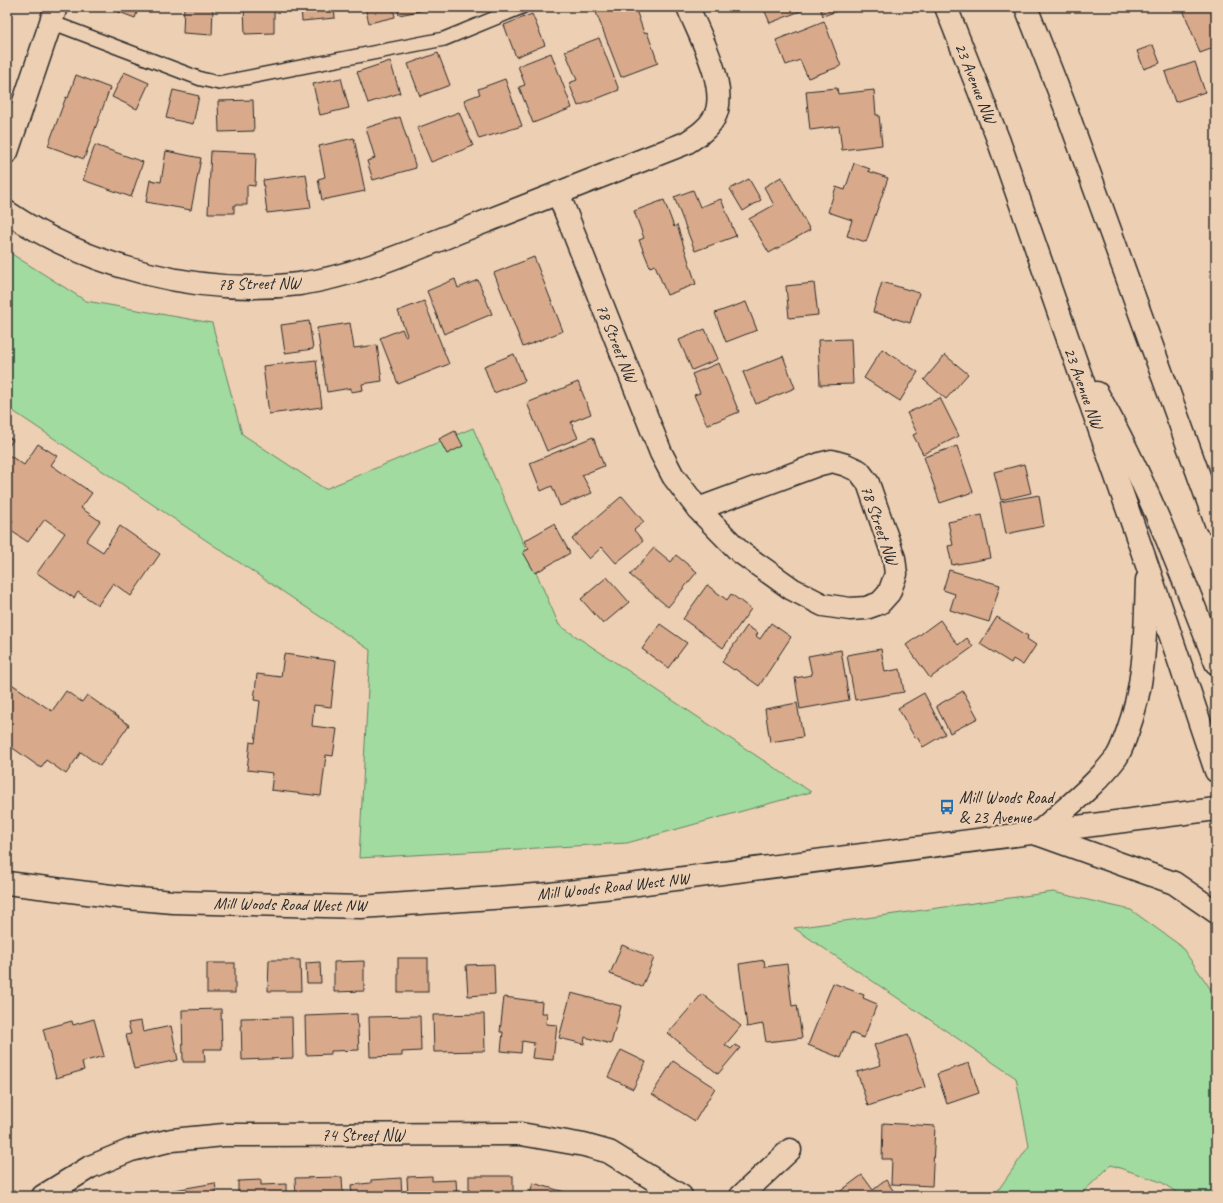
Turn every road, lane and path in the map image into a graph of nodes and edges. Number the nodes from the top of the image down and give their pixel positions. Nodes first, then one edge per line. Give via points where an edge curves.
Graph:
1 (522, 7) edge
2 (688, 7) edge
3 (946, 7) edge
4 (1026, 7) edge
5 (54, 14) edge
6 (7, 152) edge
7 (558, 193) junction
8 (7, 212) edge
9 (1067, 340) junction
10 (698, 509) junction
11 (1215, 517) edge
12 (1147, 565) junction
13 (1216, 663) edge
14 (1216, 771) edge
15 (1216, 809) edge
16 (1036, 834) junction
17 (7, 883) edge
18 (1216, 912) edge
19 (790, 1150) dead end
20 (43, 1196) edge
21 (681, 1196) edge
22 (742, 1196) edge

1 - 5 lane via 444,39 219,83 201,78
2 - 7 street, 78 Street NW via 716,78 718,107 714,118 704,130 686,142
3 - 9 street, 23 Avenue NW via 998,139
4 - 11 street
5 - 6 street
7 - 8 street, 78 Street NW via 364,268 300,284 269,286 190,282 120,266 58,243
7 - 10 street, 78 Street NW via 661,453 673,476
9 - 12 street, 23 Avenue NW
9 - 13 street via 1113,422 1178,566
10 - 10 street, 78 Street NW via 740,552 792,589 822,605 850,609 866,608 880,603 889,593 896,574 894,558 868,483 859,471 832,461
12 - 14 street, 23 Avenue NW
12 - 16 street via 1143,670 1135,712 1123,745 1117,757 1104,771
15 - 16 street, Mill Woods Road West NW
16 - 17 street, Mill Woods Road West NW via 550,894 361,907 150,900
16 - 18 street via 1174,883
19 - 22 street
20 - 21 street, 74 Street NW via 90,1167 131,1150 172,1140 224,1135 521,1134 609,1152

